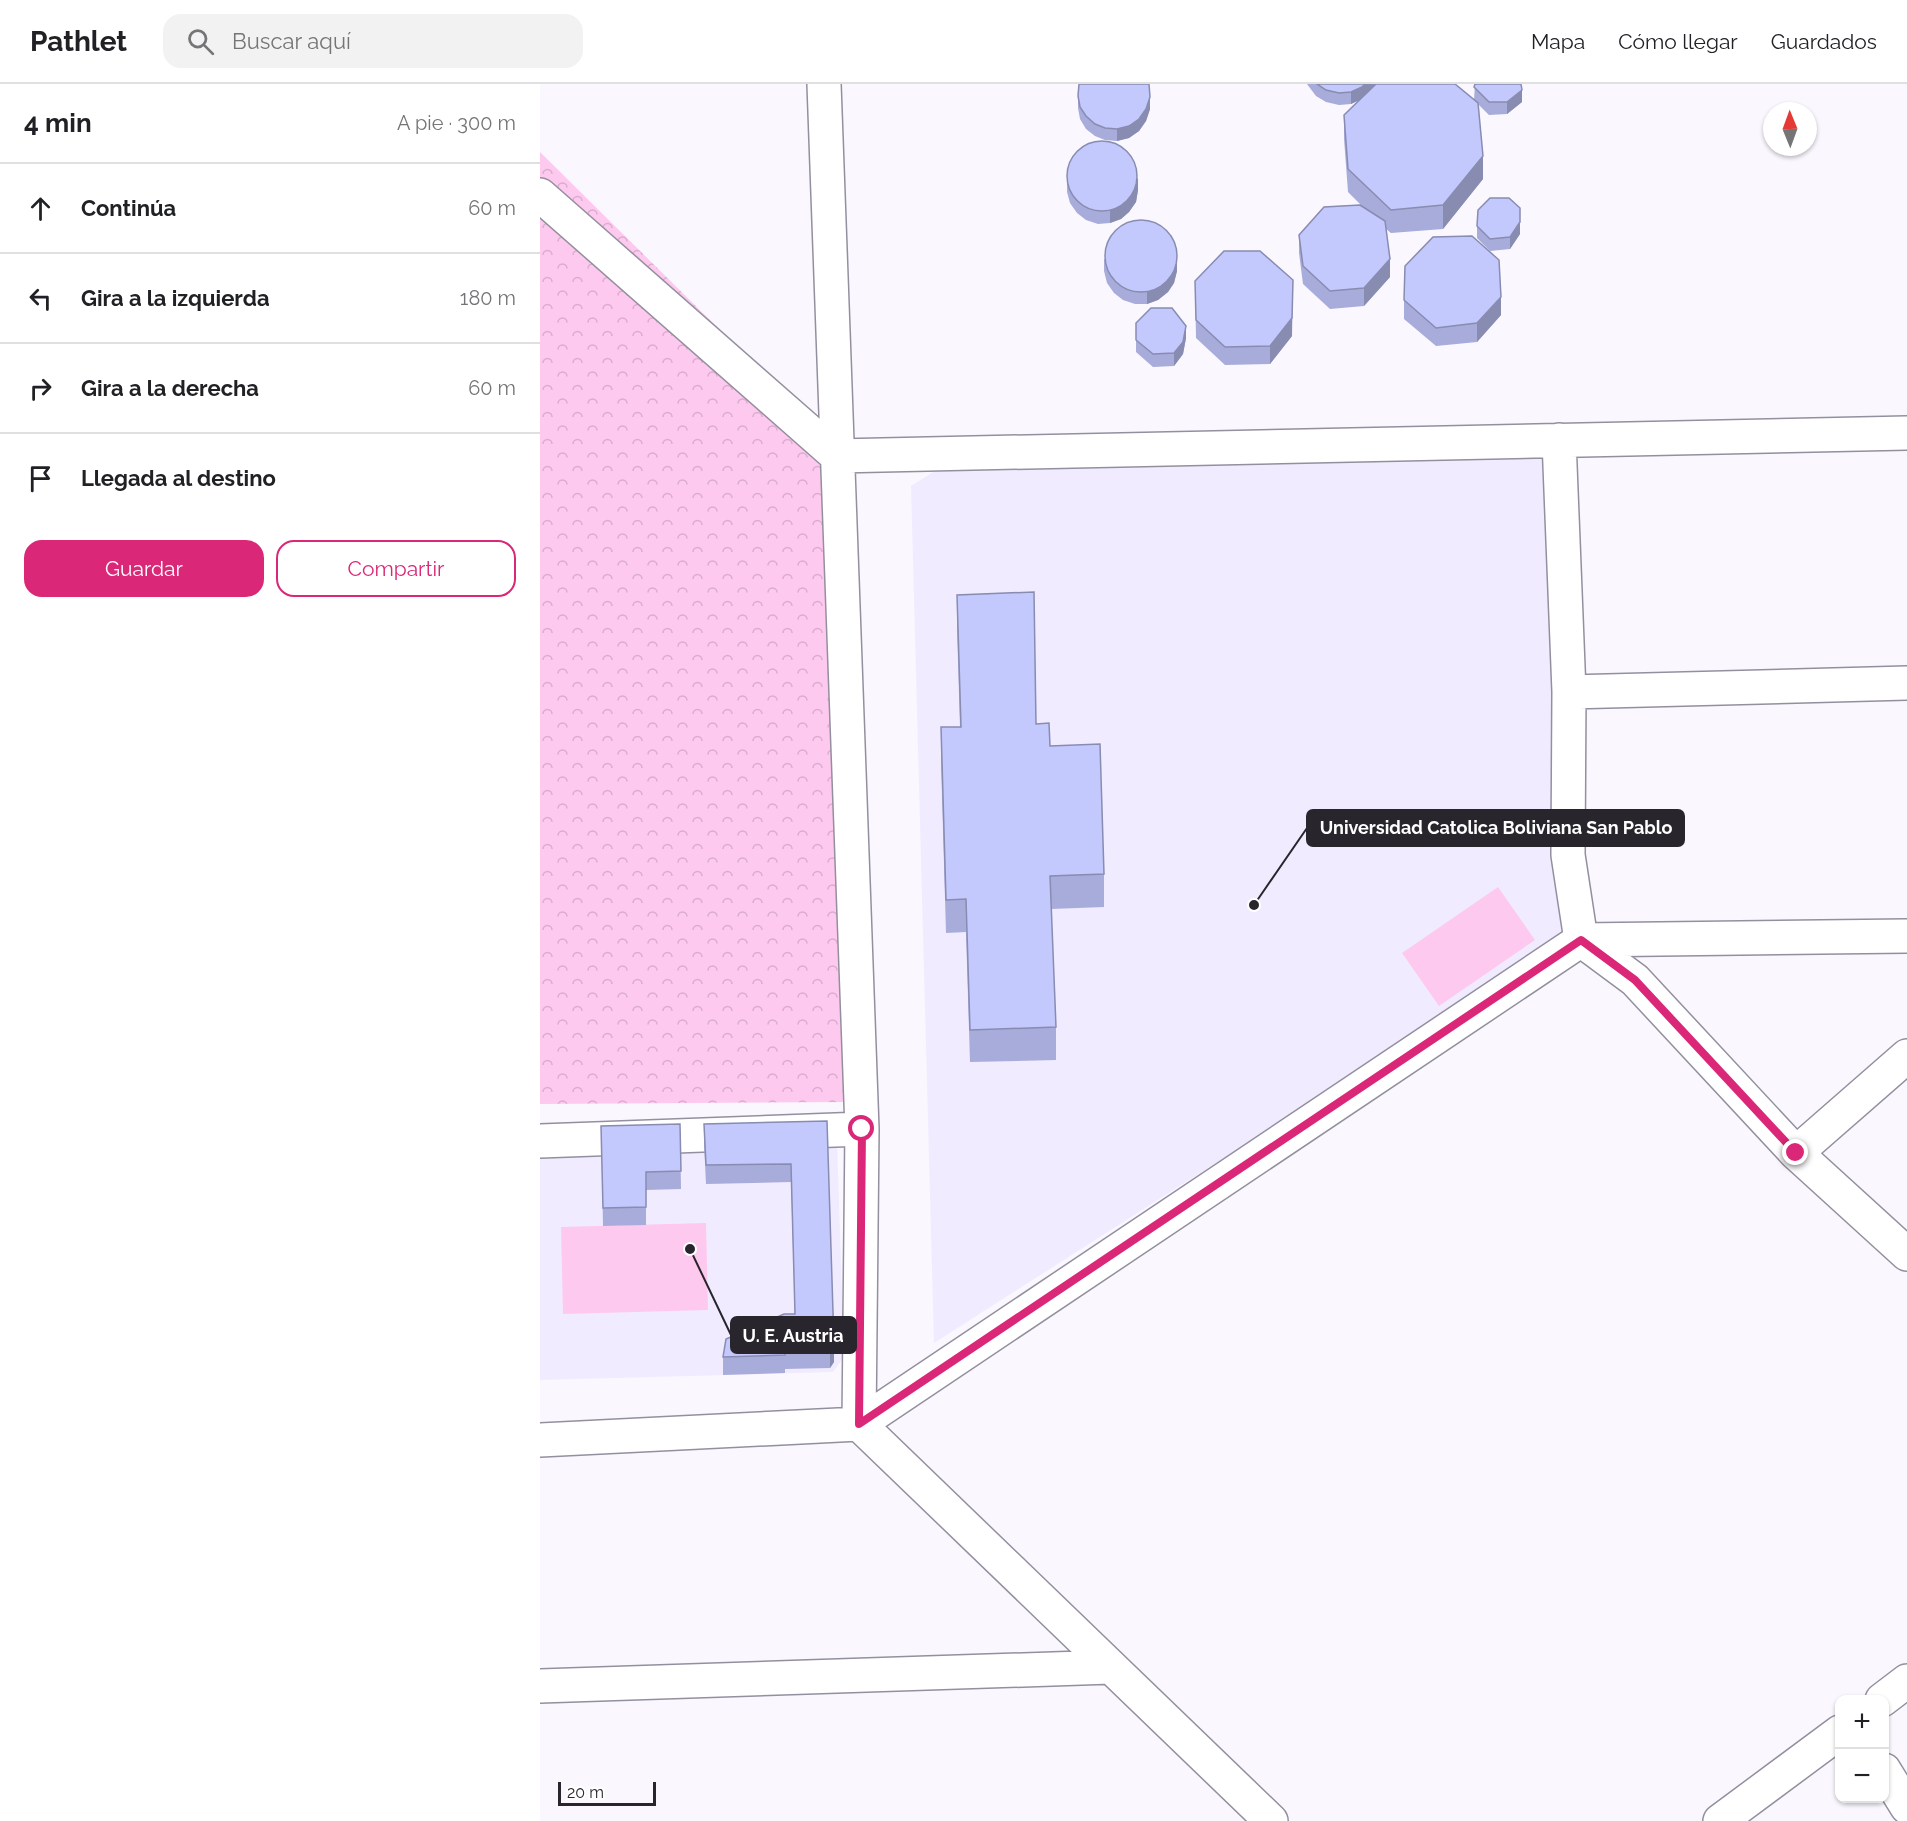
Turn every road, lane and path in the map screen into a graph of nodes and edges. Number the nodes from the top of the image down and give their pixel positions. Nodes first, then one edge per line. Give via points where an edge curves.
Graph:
1 (824, 84) edge
2 (540, 195) edge
3 (1907, 433) edge
4 (1559, 440) junction
5 (837, 456) junction
6 (1907, 683) edge
7 (1569, 692) junction
8 (1907, 936) edge
9 (1581, 940) junction
10 (1907, 1056) edge
11 (862, 1129) junction
12 (540, 1140) edge
13 (1796, 1153) junction
14 (1907, 1254) edge
15 (859, 1424) junction
16 (540, 1440) edge
17 (1111, 1666) junction
18 (1907, 1681) edge
19 (540, 1686) edge
20 (1889, 1695) edge
21 (1835, 1735) edge
22 (1889, 1778) edge
23 (1907, 1807) edge
24 (1271, 1821) edge
25 (1720, 1821) edge

1 - 5 street
2 - 5 street
3 - 4 street
4 - 5 street
4 - 7 street
5 - 11 street
6 - 7 street
7 - 9 street via 1568,855
8 - 9 street
9 - 13 street via 1635,980
9 - 15 street
10 - 13 street
11 - 12 street
11 - 15 street
13 - 14 street
15 - 16 street
15 - 17 street
17 - 19 street
17 - 24 street
18 - 20 street
21 - 25 street
22 - 23 street

